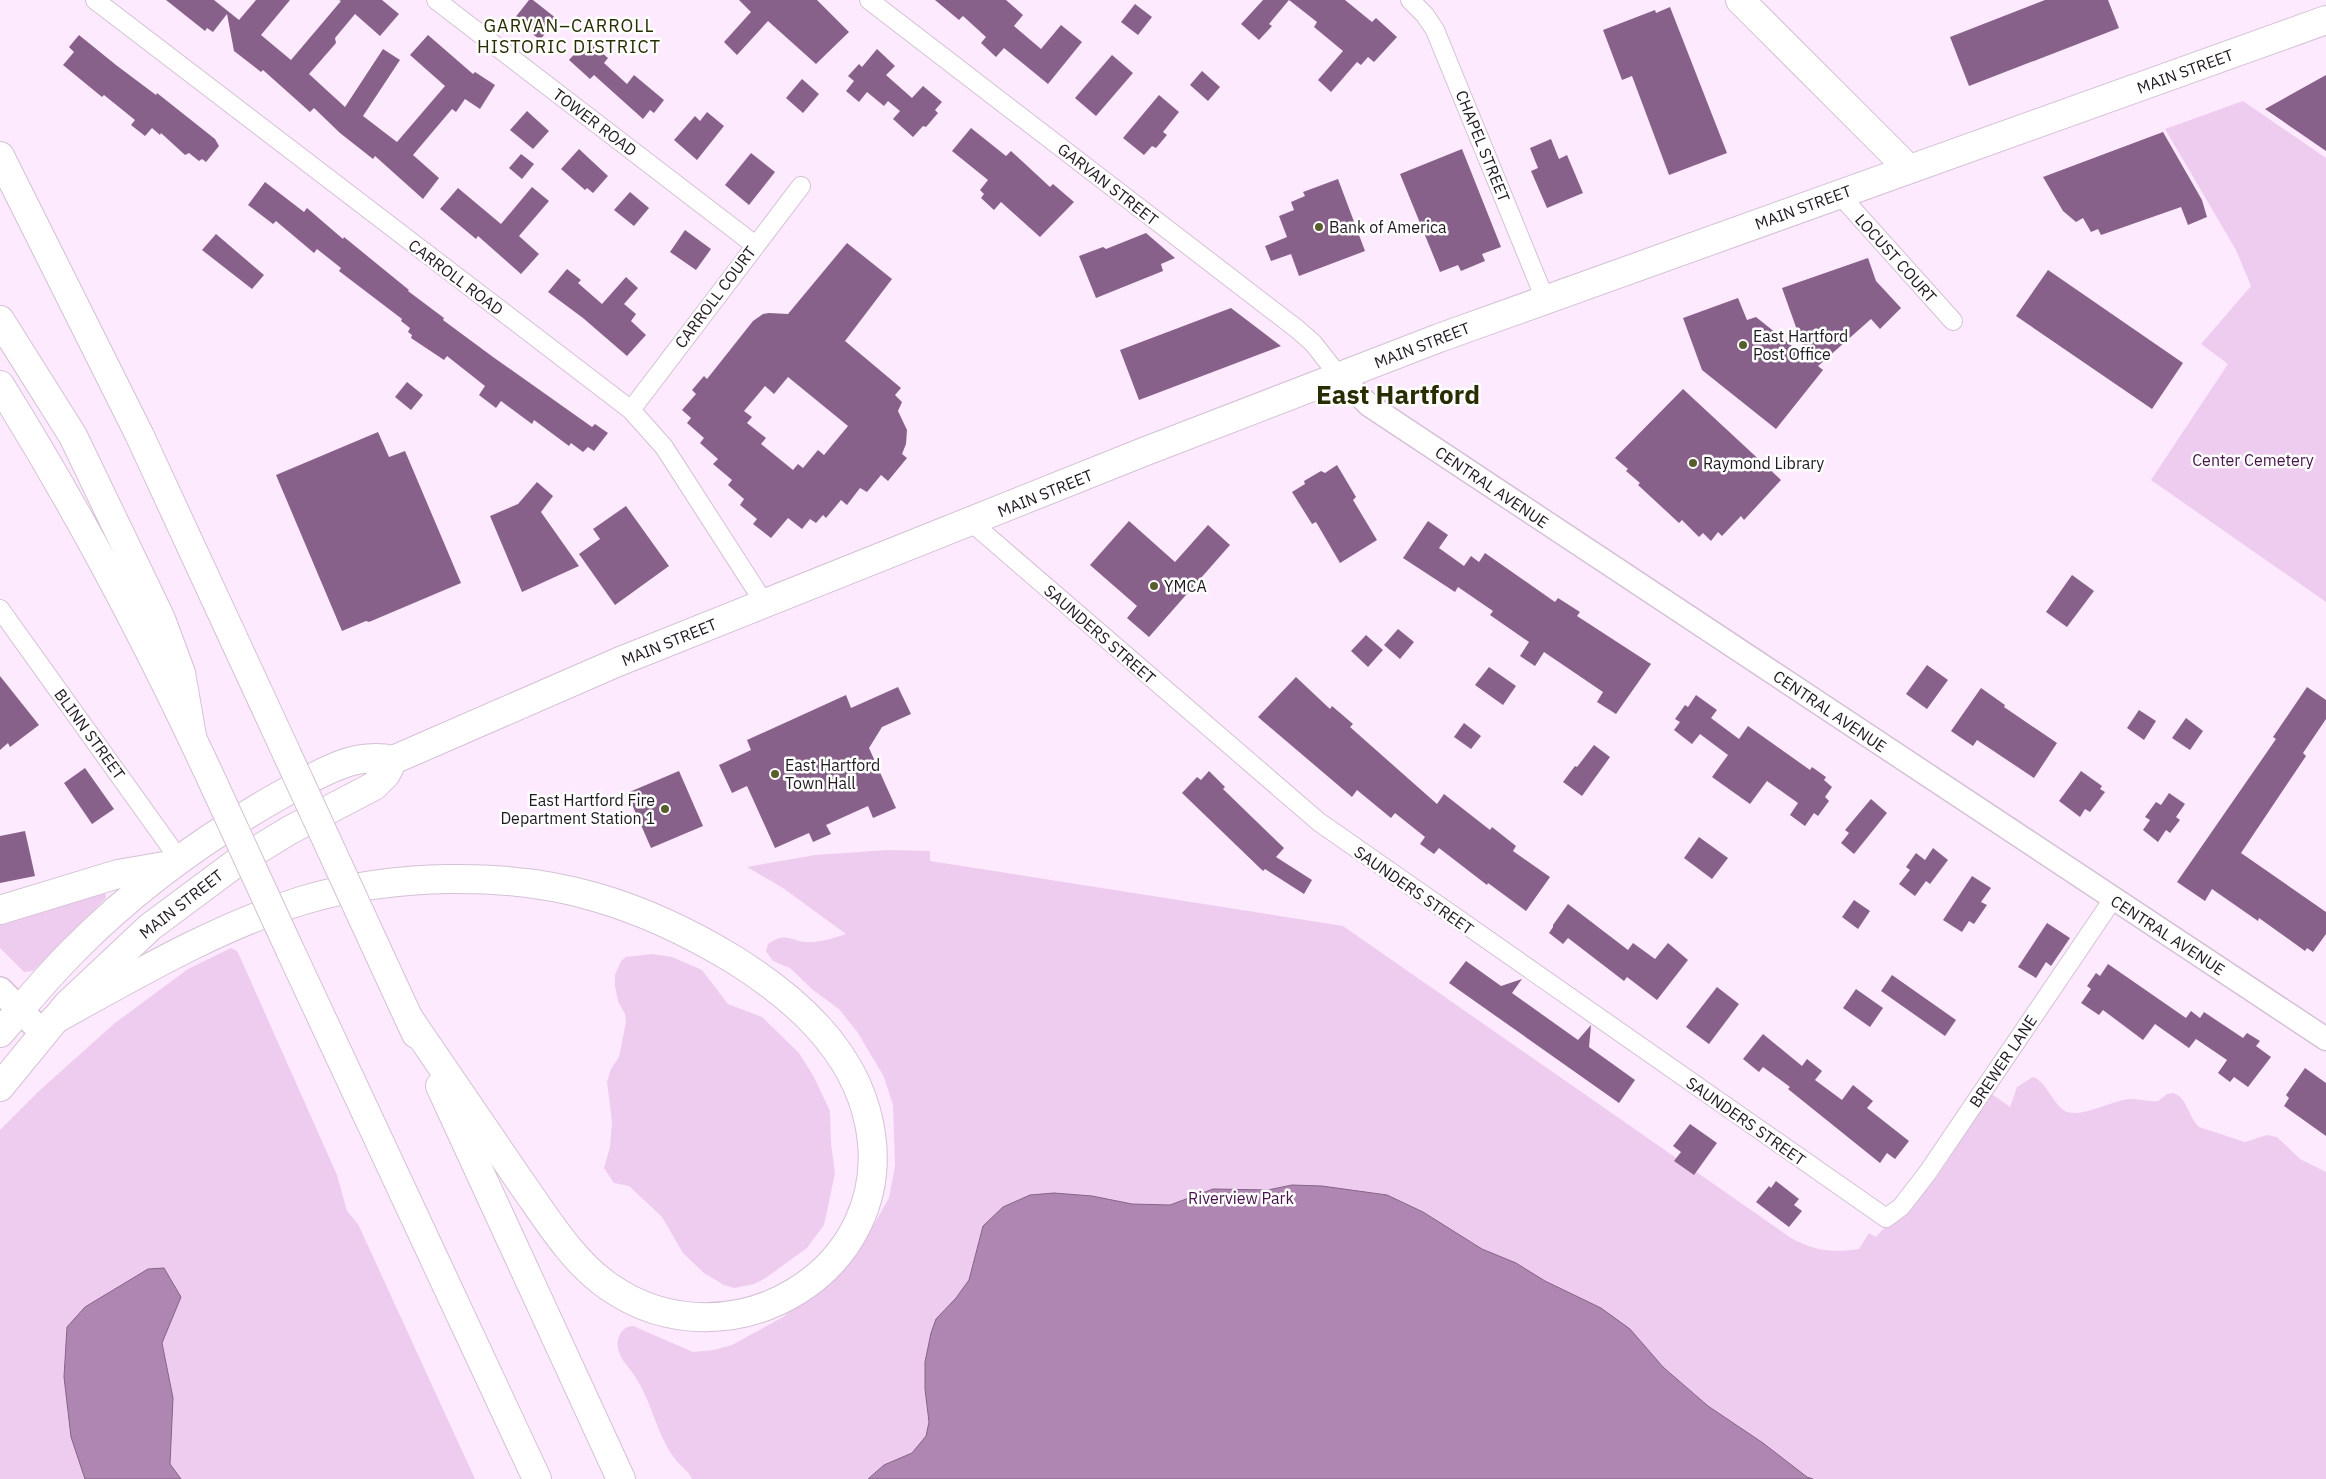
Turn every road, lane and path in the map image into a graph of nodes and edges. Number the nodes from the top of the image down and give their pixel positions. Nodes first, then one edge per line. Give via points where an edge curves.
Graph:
1 (95, 0) edge
2 (436, 0) edge
3 (869, 0) edge
4 (1410, 0) edge
5 (1740, 0) edge
6 (2326, 20) edge
7 (0, 156) edge
8 (1909, 169) junction
9 (801, 186) dead end
10 (1840, 194) junction
11 (755, 245) junction
12 (1545, 299) junction
13 (0, 320) edge
14 (1953, 322) dead end
15 (1339, 376) junction
16 (0, 385) edge
17 (631, 410) junction
18 (0, 419) edge
19 (971, 522) junction
20 (764, 604) junction
21 (0, 609) edge
22 (130, 609) junction
23 (192, 736) junction
24 (393, 760) junction
25 (175, 862) junction
26 (2113, 899) junction
27 (0, 910) edge
28 (0, 990) edge
29 (20, 1010) junction
30 (408, 1017) junction
31 (49, 1027) junction
32 (0, 1033) edge
33 (2326, 1039) edge
34 (0, 1087) edge
35 (1886, 1218) joint
36 (537, 1479) edge
37 (621, 1479) edge

1 - 17 street, CARROLL ROAD
2 - 11 street, TOWER ROAD
3 - 15 street, GARVAN STREET via 1297,329
4 - 12 street, CHAPEL STREET via 1435,30
5 - 8 main road
6 - 8 main road, MAIN STREET
7 - 30 main road, bridge via 139,434
8 - 10 main road, MAIN STREET
9 - 11 street, CARROLL COURT
10 - 12 main road, MAIN STREET
10 - 14 street, LOCUST COURT
11 - 17 street, CARROLL COURT
12 - 15 main road, MAIN STREET
13 - 23 main road via 73,436 161,619 181,673
15 - 19 main road, MAIN STREET
15 - 26 street, CENTRAL AVENUE via 1369,405 1395,423
16 - 22 main road
17 - 20 street, CARROLL ROAD via 664,447
18 - 22 main road
19 - 20 main road, MAIN STREET
19 - 35 street, SAUNDERS STREET via 1332,832
20 - 24 main road, MAIN STREET via 588,675
21 - 25 street, BLINN STREET
22 - 23 main road
23 - 36 main road, bridge
24 - 25 main road via 367,757 325,772 250,813
24 - 31 main road, MAIN STREET via 374,786 272,840 178,904 119,955
25 - 27 main road via 118,874
25 - 29 main road via 95,929
26 - 33 street, CENTRAL AVENUE
26 - 35 street, BREWER LANE via 1928,1172 1901,1207
28 - 29 main road
29 - 31 main road
29 - 32 main road
30 - 31 main road via 502,1156 570,1249 604,1284 637,1303 667,1314 698,1318 731,1316 764,1308 793,1294 820,1274 841,1250 858,1220 871,1175 869,1122 863,1099 850,1072 822,1032 782,992 724,954 656,920 594,896 535,885 469,880 380,884 327,894 279,909 211,937 156,964
30 - 37 main road
31 - 34 main road, MAIN STREET

